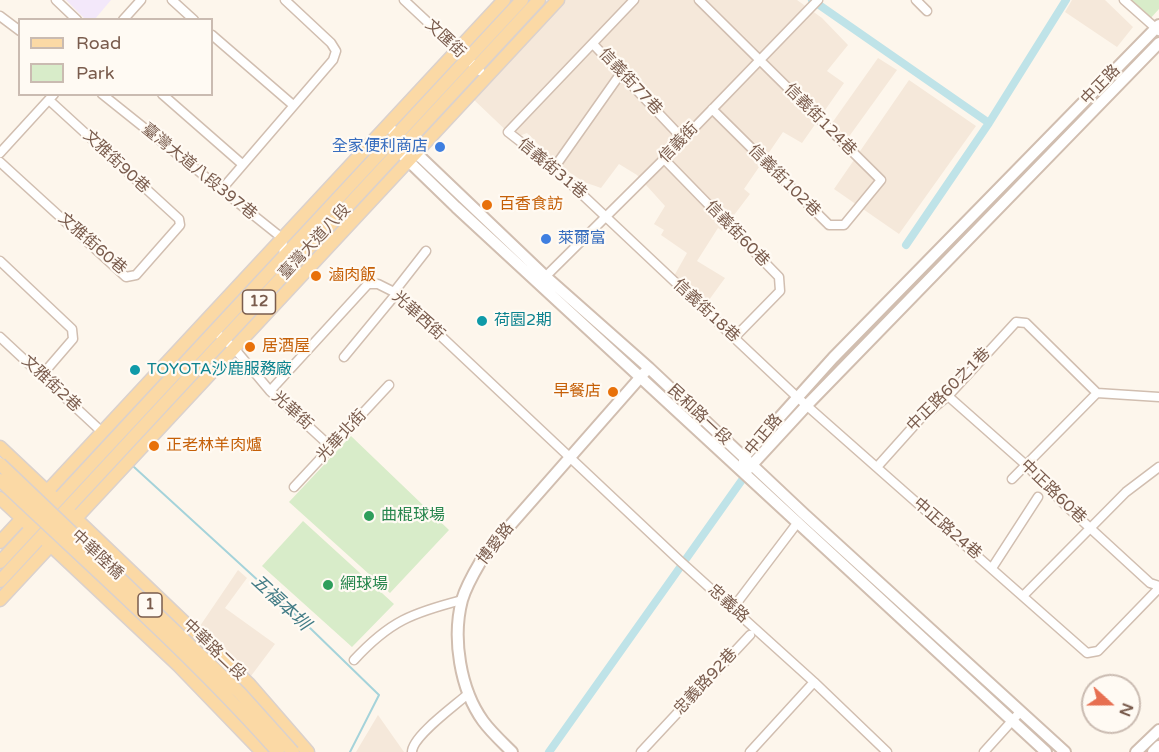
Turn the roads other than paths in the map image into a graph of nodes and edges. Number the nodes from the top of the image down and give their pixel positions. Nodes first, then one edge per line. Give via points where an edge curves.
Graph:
1 (56, 0) edge
2 (141, 0) edge
3 (172, 0) edge
4 (285, 0) edge
5 (404, 0) edge
6 (504, 0) edge
7 (522, 0) edge
8 (540, 0) edge
9 (558, 0) edge
10 (634, 0) edge
11 (699, 0) edge
12 (818, 0) edge
13 (916, 0) edge
14 (1124, 0) edge
15 (927, 11) dead end
16 (0, 16) edge
17 (75, 18) edge
18 (125, 18) edge
19 (192, 18) edge
20 (1158, 28) edge
21 (18, 30) edge
22 (213, 36) edge
23 (1159, 43) edge
24 (593, 44) junction
25 (457, 50) junction
26 (467, 59) junction
27 (759, 60) junction
28 (476, 68) junction
29 (621, 73) junction
30 (486, 77) junction
31 (105, 96) edge
32 (164, 96) edge
33 (52, 97) edge
34 (293, 105) junction
35 (712, 109) junction
36 (384, 129) junction
37 (682, 139) junction
38 (398, 143) junction
39 (0, 153) edge
40 (412, 157) junction
41 (664, 159) junction
42 (0, 162) edge
43 (242, 164) junction
44 (554, 168) junction
45 (881, 180) joint
46 (222, 189) junction
47 (606, 216) junction
48 (180, 225) joint
49 (282, 238) junction
50 (426, 251) dead end
51 (284, 255) junction
52 (0, 261) edge
53 (542, 280) junction
54 (395, 293) junction
55 (205, 321) junction
56 (214, 330) junction
57 (0, 337) edge
58 (734, 338) junction
59 (224, 340) junction
60 (234, 348) junction
61 (344, 357) dead end
62 (649, 368) junction
63 (42, 375) junction
64 (641, 376) junction
65 (389, 385) dead end
66 (270, 391) junction
67 (1097, 393) junction
68 (948, 396) junction
69 (797, 397) junction
70 (1159, 397) edge
71 (808, 404) junction
72 (102, 432) junction
73 (0, 447) edge
74 (331, 447) junction
75 (570, 456) junction
76 (744, 457) junction
77 (0, 464) edge
78 (754, 465) junction
79 (1026, 465) junction
80 (877, 467) junction
81 (1159, 467) edge
82 (744, 471) junction
83 (1012, 479) dead end
84 (0, 480) edge
85 (294, 487) dead end
86 (47, 492) junction
87 (1038, 497) dead end
88 (0, 498) edge
89 (62, 505) junction
90 (76, 518) junction
91 (22, 519) junction
92 (798, 522) junction
93 (1089, 527) junction
94 (37, 532) junction
95 (0, 542) edge
96 (51, 546) junction
97 (0, 562) edge
98 (992, 568) junction
99 (0, 581) edge
100 (1159, 587) edge
101 (1023, 596) junction
102 (0, 600) edge
103 (462, 600) junction
104 (733, 608) junction
105 (750, 635) dead end
106 (354, 660) dead end
107 (814, 682) junction
108 (469, 693) junction
109 (1020, 712) junction
110 (1011, 722) junction
111 (1159, 730) edge
112 (1159, 746) edge
113 (881, 750) edge
114 (262, 752) edge
115 (278, 752) edge
116 (293, 752) edge
117 (308, 752) edge
118 (412, 752) edge
119 (512, 752) edge
120 (641, 752) edge
121 (750, 752) edge
122 (984, 752) edge
123 (1046, 752) edge
124 (1065, 752) edge
125 (1136, 752) edge
126 (1153, 752) edge

1 - 17 street
2 - 18 street
3 - 19 street
4 - 34 street via 336,51 333,60
5 - 25 street, 文匯街
6 - 25 main road, 臺灣大道八段 / 12
7 - 26 main road, 臺灣大道八段 / 12
8 - 28 main road, 臺灣大道八段 / 12
9 - 30 main road, 臺灣大道八段 / 12
10 - 24 street, 信義街77巷
11 - 27 street, 信義街124巷
12 - 27 street, 信義街
13 - 15 street
14 - 20 street
16 - 21 street
20 - 69 street, 中正路
22 - 34 street
23 - 71 street, 中正路
24 - 29 street, 信義街77巷
24 - 44 street, 信義街31巷 via 508,132
25 - 26 street, 文匯街
25 - 36 main road, 臺灣大道八段 / 12
26 - 28 street, 文匯街
26 - 38 main road, 臺灣大道八段 / 12
27 - 35 street, 信義街
27 - 45 street, 信義街124巷
28 - 30 street, 文匯街
28 - 38 main road, 臺灣大道八段 / 12
29 - 37 street, 信義街77巷
29 - 44 street
30 - 40 main road, 臺灣大道八段 / 12
31 - 46 street, 臺灣大道八段397巷
32 - 43 street
33 - 39 street
33 - 48 street, 文雅街90巷 via 179,219
34 - 43 street
35 - 37 street, 信義街
35 - 45 street, 信義街102巷 via 829,225 844,225
36 - 38 main road
36 - 49 main road, 臺灣大道八段 / 12
37 - 41 street, 信義街
38 - 40 street, 民和路一段
38 - 51 main road, 臺灣大道八段 / 12
38 - 59 main road, 臺灣大道八段 / 12
40 - 53 street, 民和路一段 via 456,207
40 - 60 main road, 臺灣大道八段 / 12
41 - 47 street, 信義街
41 - 58 street, 信義街60巷 via 779,277 780,291
42 - 48 street, 文雅街60巷 via 126,277 136,275
43 - 46 street
44 - 47 street, 信義街31巷
46 - 49 street, 臺灣大道八段397巷
47 - 53 street, 信義街
47 - 58 street, 信義街18巷
49 - 51 street
49 - 55 main road, 臺灣大道八段 / 12
50 - 54 street
51 - 56 main road, 臺灣大道八段 / 12
52 - 63 street via 72,329 73,339
53 - 62 street, 民和路一段
53 - 64 street, 民和路一段
54 - 61 street
54 - 66 street, 光華西街 via 378,284 368,284
54 - 75 street, 光華西街
55 - 56 street, 光華街
55 - 72 main road, 臺灣大道八段 / 12
56 - 59 street, 光華街
56 - 89 main road, 臺灣大道八段 / 12
57 - 63 street, 文雅街2巷
58 - 69 street, 信義街18巷
59 - 60 street, 光華街
59 - 89 main road, 臺灣大道八段 / 12
60 - 66 street, 光華街
60 - 90 main road, 臺灣大道八段 / 12
62 - 64 street, 博愛路
62 - 76 street, 民和路一段
63 - 72 street, 文雅街2巷
64 - 75 street, 博愛路
64 - 82 street, 民和路一段
65 - 74 street, 光華北街
66 - 74 street, 光華街
67 - 68 street, 中正路60之1巷 via 1026,323 1016,322
67 - 70 street
67 - 79 street
68 - 79 street, 中正路60巷
68 - 80 street, 中正路60之1巷 via 920,419
69 - 71 street, 信義街18巷
69 - 76 street, 中正路
71 - 78 street, 中正路
71 - 80 street, 中正路24巷
72 - 86 main road, 臺灣大道八段 / 12
73 - 86 main road, 1
74 - 85 street, 光華北街
75 - 103 street, 博愛路 via 485,554
75 - 104 street, 忠義路
76 - 78 street, 民和路一段
76 - 82 street, 中正路
77 - 116 main road, 中華陸橋 / 1, bridge via 233,685
78 - 82 street, 中正路
78 - 109 street, 民和路一段
79 - 83 street
79 - 93 street, 中正路60巷
80 - 98 street, 中正路24巷
81 - 93 street
82 - 92 street, 民和路一段
84 - 115 main road, 中華陸橋 / 1, bridge via 232,701
86 - 89 main road, 1
86 - 91 main road, 臺灣大道八段 / 12
86 - 94 main road, 臺灣大道八段 / 12
87 - 98 street
88 - 91 main road, 1
89 - 90 main road, 中華路二段 / 1
89 - 94 main road, 臺灣大道八段 / 12
90 - 94 main road, 臺灣大道八段 / 12
90 - 96 main road, 臺灣大道八段 / 12
90 - 117 main road, 中華路二段 / 1 via 249,684
91 - 94 main road, 1
91 - 95 main road, 臺灣大道八段 / 12
92 - 104 street
92 - 110 street, 民和路一段
93 - 100 street, 中正路60巷 via 1150,584
93 - 101 street
94 - 96 main road, 1
94 - 97 main road, 臺灣大道八段 / 12
94 - 99 main road, 臺灣大道八段 / 12
96 - 102 main road, 臺灣大道八段 / 12
96 - 114 main road, 1 via 179,666
98 - 101 street, 中正路24巷
100 - 101 street, 中正路24巷 via 1098,651 1087,653
103 - 106 street via 420,611 387,628
103 - 108 street, 博愛路 via 458,633
104 - 107 street, 忠義路
105 - 120 street, 忠義路92巷
107 - 113 street, 忠義路
107 - 121 street
108 - 118 street via 422,734 413,744
108 - 119 street, 博愛路 via 483,721
109 - 110 street
109 - 124 street, 民和路一段
110 - 122 street
110 - 123 street, 民和路一段
111 - 125 street
112 - 126 street

